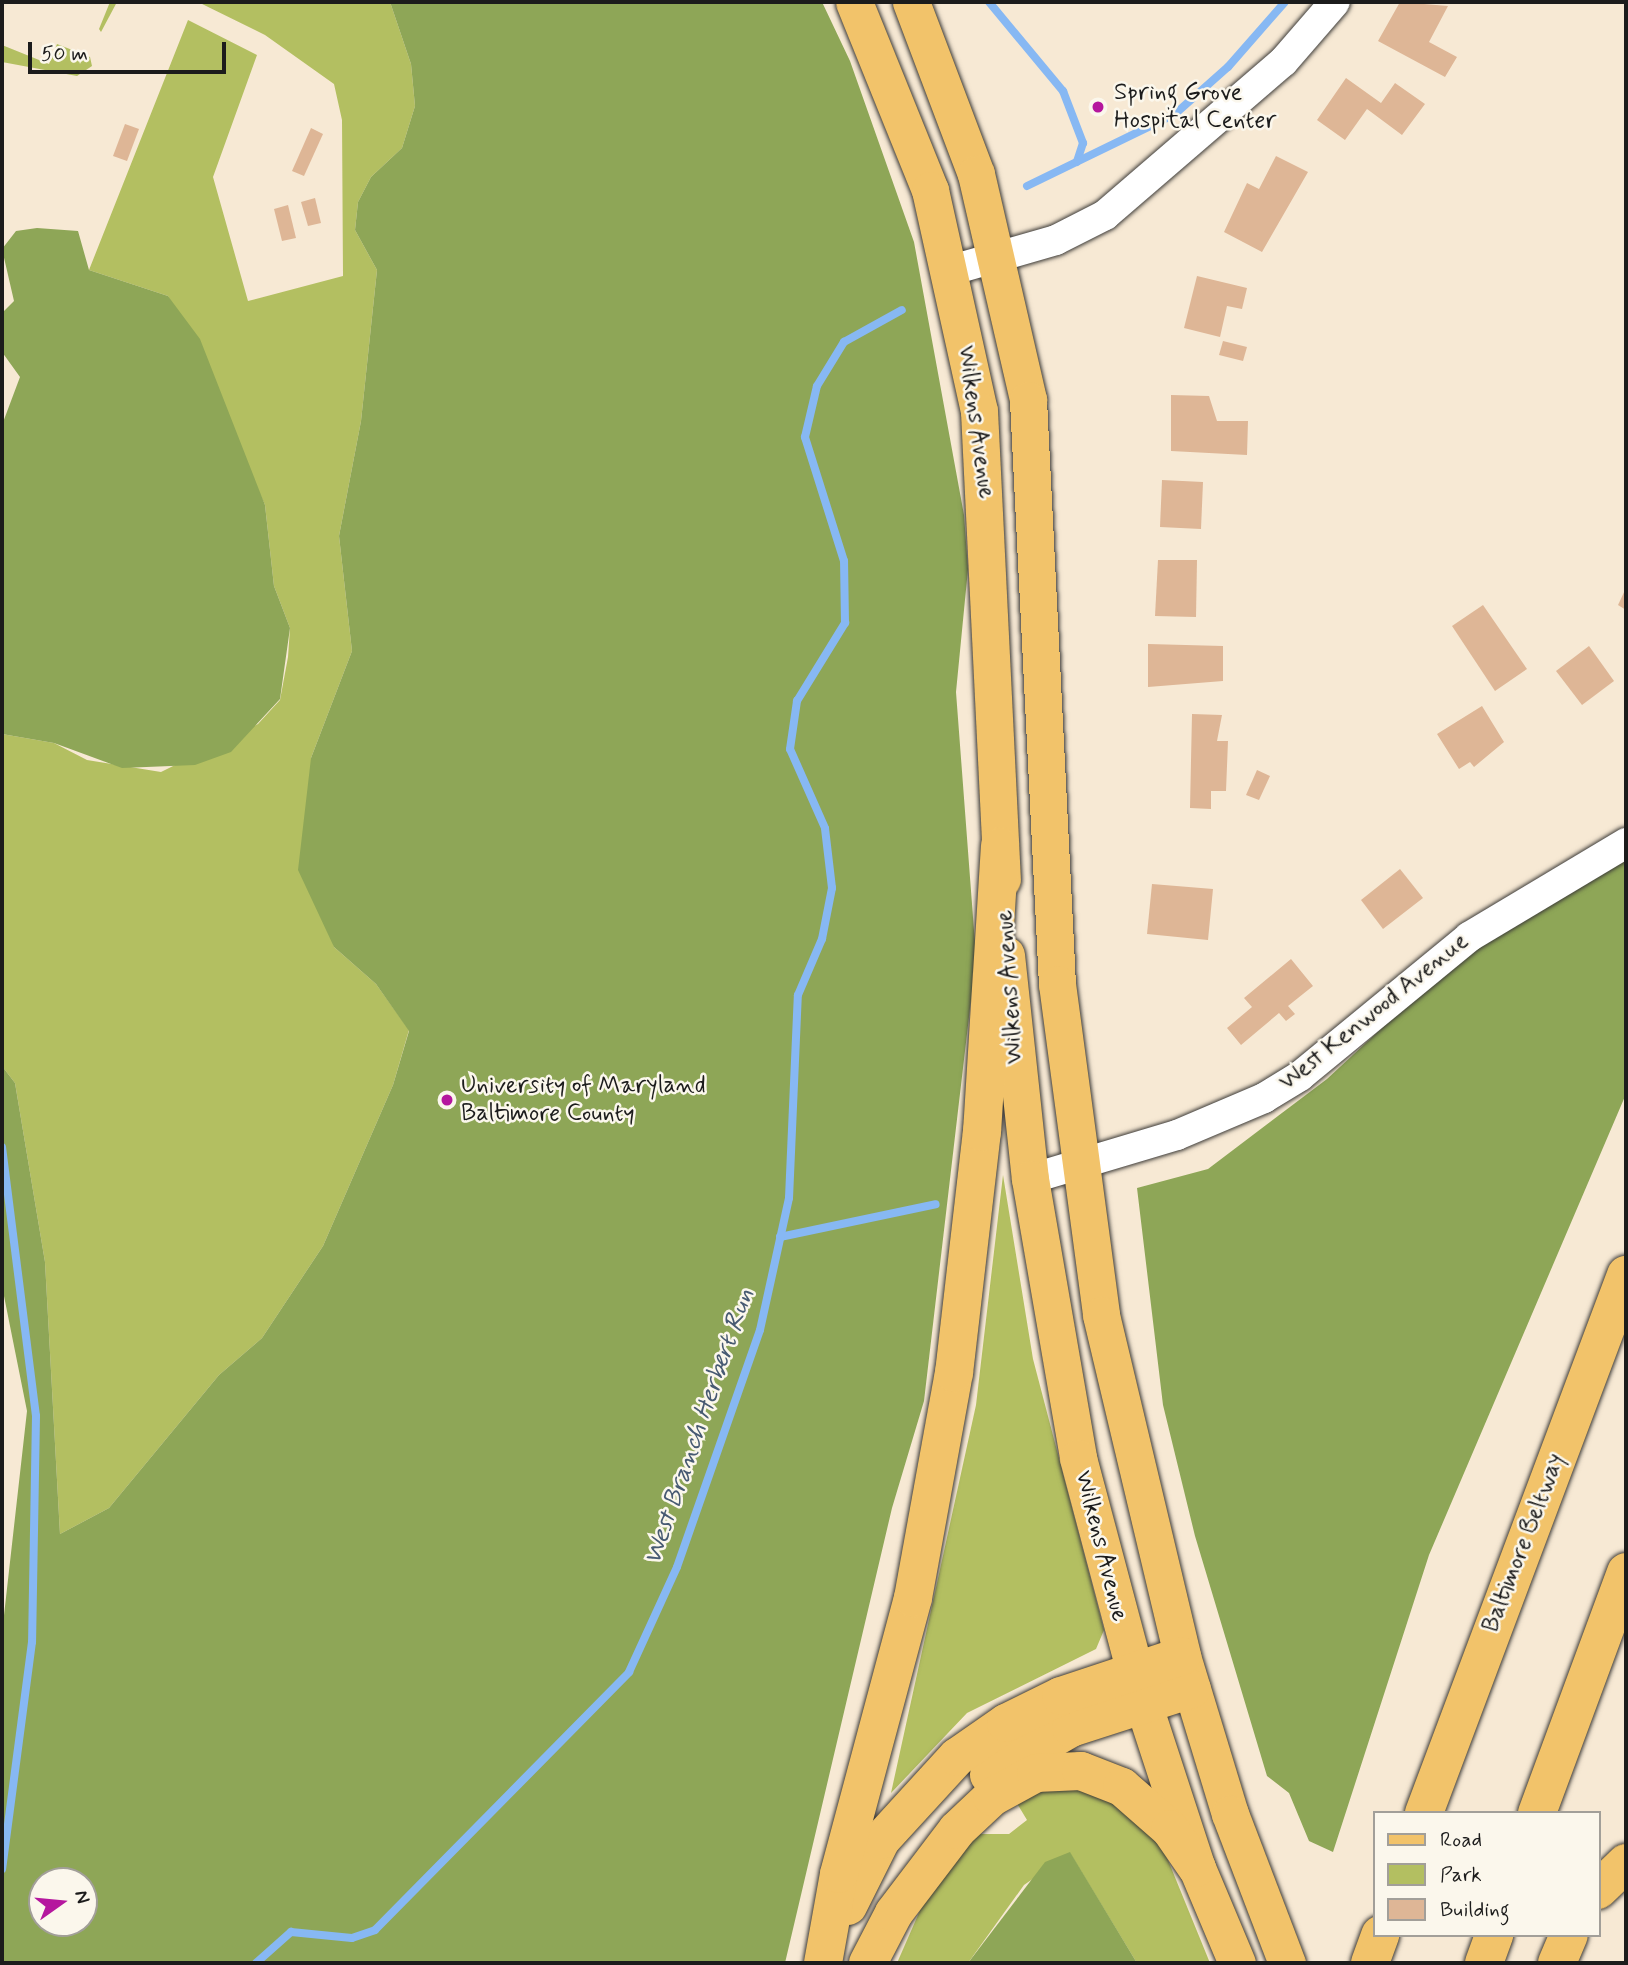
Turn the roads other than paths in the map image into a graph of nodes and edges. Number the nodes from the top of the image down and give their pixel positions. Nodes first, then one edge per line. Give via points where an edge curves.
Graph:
1 (854, 2) edge
2 (911, 2) edge
3 (1335, 2) edge
4 (999, 257) junction
5 (951, 270) junction
6 (1626, 843) edge
7 (1000, 847) junction
8 (1077, 1167) junction
9 (1030, 1179) junction
10 (1626, 1275) edge
11 (1626, 1572) edge
12 (1187, 1672) junction
13 (1138, 1687) junction
14 (1425, 1811) edge
15 (1538, 1811) edge
16 (1626, 1863) edge
17 (1197, 1868) junction
18 (1600, 1888) edge
19 (1379, 1937) edge
20 (1493, 1937) edge
21 (1568, 1937) edge
22 (822, 1963) edge
23 (828, 1963) edge
24 (860, 1963) edge
25 (868, 1963) edge
26 (1237, 1963) edge
27 (1287, 1963) edge
28 (1370, 1963) edge
29 (1484, 1963) edge
30 (1557, 1963) edge

1 - 5 main road, Wilkens Avenue via 921,164
2 - 4 main road, Wilkens Avenue via 976,174
3 - 4 street via 1283,62 1105,215 1056,240
4 - 5 street
4 - 8 main road, Wilkens Avenue via 1029,414 1057,984
5 - 7 main road, Wilkens Avenue via 979,411 988,500
6 - 8 street, West Kenwood Avenue via 1469,937 1300,1076 1223,1119
7 - 9 main road, Wilkens Avenue via 1008,990
7 - 22 highway via 982,1132 952,1386 914,1598 838,1874
8 - 9 street, West Kenwood Avenue
8 - 12 main road, Wilkens Avenue via 1128,1447
9 - 13 main road, Wilkens Avenue via 1079,1458
10 - 14 highway, Baltimore Beltway
11 - 15 highway
12 - 13 highway
12 - 27 main road, Wilkens Avenue
13 - 17 main road, Wilkens Avenue
13 - 23 highway via 1006,1723 957,1757 881,1840 852,1894
13 - 24 highway via 1024,1751 939,1819 880,1908
16 - 18 highway
17 - 25 highway via 1170,1829 1122,1787 1081,1771 1036,1773 992,1797 957,1830 894,1913
17 - 26 main road, Wilkens Avenue
19 - 28 highway
20 - 29 highway
21 - 30 highway

